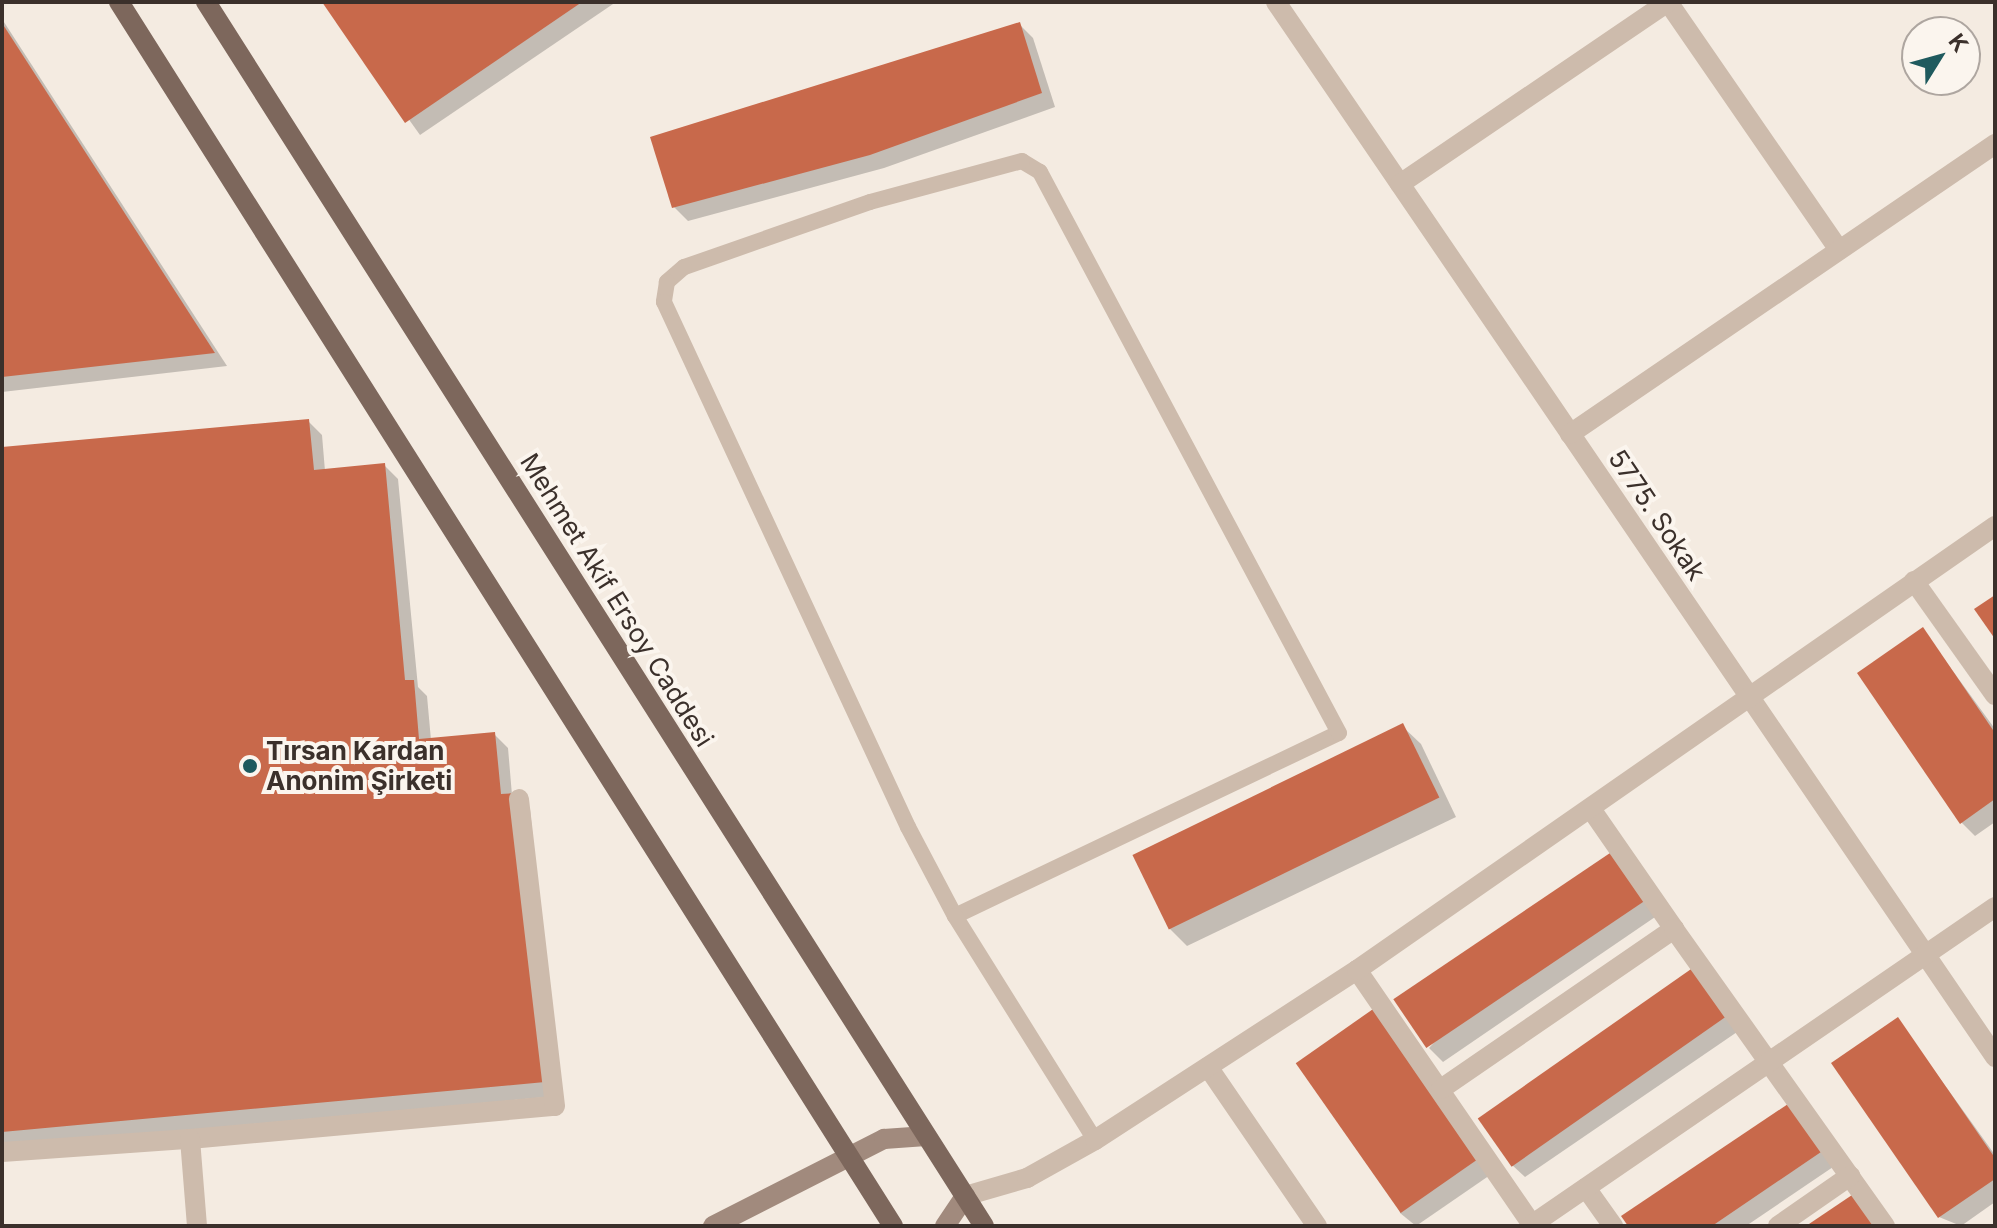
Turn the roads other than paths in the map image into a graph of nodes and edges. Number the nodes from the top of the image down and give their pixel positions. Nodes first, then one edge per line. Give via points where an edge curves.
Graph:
1 (119, 2) edge
2 (206, 2) edge
3 (1276, 2) edge
4 (1668, 2) edge
5 (1995, 144) edge
6 (1400, 184) junction
7 (1839, 250) junction
8 (1570, 434) junction
9 (1995, 526) edge
10 (1914, 581) junction
11 (1995, 695) edge
12 (1749, 697) junction
13 (519, 799) dead end
14 (1591, 809) junction
15 (1995, 907) edge
16 (955, 916) junction
17 (1674, 929) junction
18 (1925, 955) junction
19 (1357, 970) junction
20 (1995, 1057) edge
21 (1770, 1061) junction
22 (1208, 1067) junction
23 (1441, 1089) junction
24 (926, 1136) junction
25 (190, 1139) junction
26 (1095, 1140) junction
27 (2, 1152) edge
28 (849, 1156) junction
29 (1850, 1176) junction
30 (1586, 1188) junction
31 (965, 1196) junction
32 (1531, 1225) edge
33 (197, 1226) edge
34 (713, 1226) edge
35 (893, 1226) edge
36 (945, 1226) edge
37 (984, 1226) edge
38 (1317, 1226) edge
39 (1613, 1226) edge
40 (1778, 1226) edge
41 (1885, 1226) edge

1 - 28 main road
2 - 24 main road, Mehmet Akif Ersoy Caddesi
3 - 6 street, 5775. Sokak
4 - 6 street
4 - 7 street
5 - 7 street
6 - 8 street, 5775. Sokak
7 - 8 street
8 - 12 street, 5775. Sokak
9 - 10 street
10 - 11 street
10 - 12 street
12 - 14 street
12 - 18 street, 5775. Sokak
13 - 25 street via 555,1106
14 - 17 street
14 - 19 street
15 - 18 street
16 - 16 lane via 664,302 667,282 684,267 870,202 1022,161 1040,172 1339,733
16 - 26 lane
17 - 21 street
17 - 23 street
18 - 20 street, 5775. Sokak
18 - 21 street
19 - 22 street
19 - 23 street
21 - 29 street
21 - 30 street
22 - 26 street
22 - 38 street
23 - 32 street
24 - 28 main road via 898,1133
24 - 31 main road, Mehmet Akif Ersoy Caddesi
25 - 27 street
25 - 33 street
26 - 31 street via 1027,1178
28 - 34 main road
28 - 35 main road
29 - 40 street
29 - 41 street
30 - 32 street
30 - 39 street
31 - 36 main road
31 - 37 main road, Mehmet Akif Ersoy Caddesi

